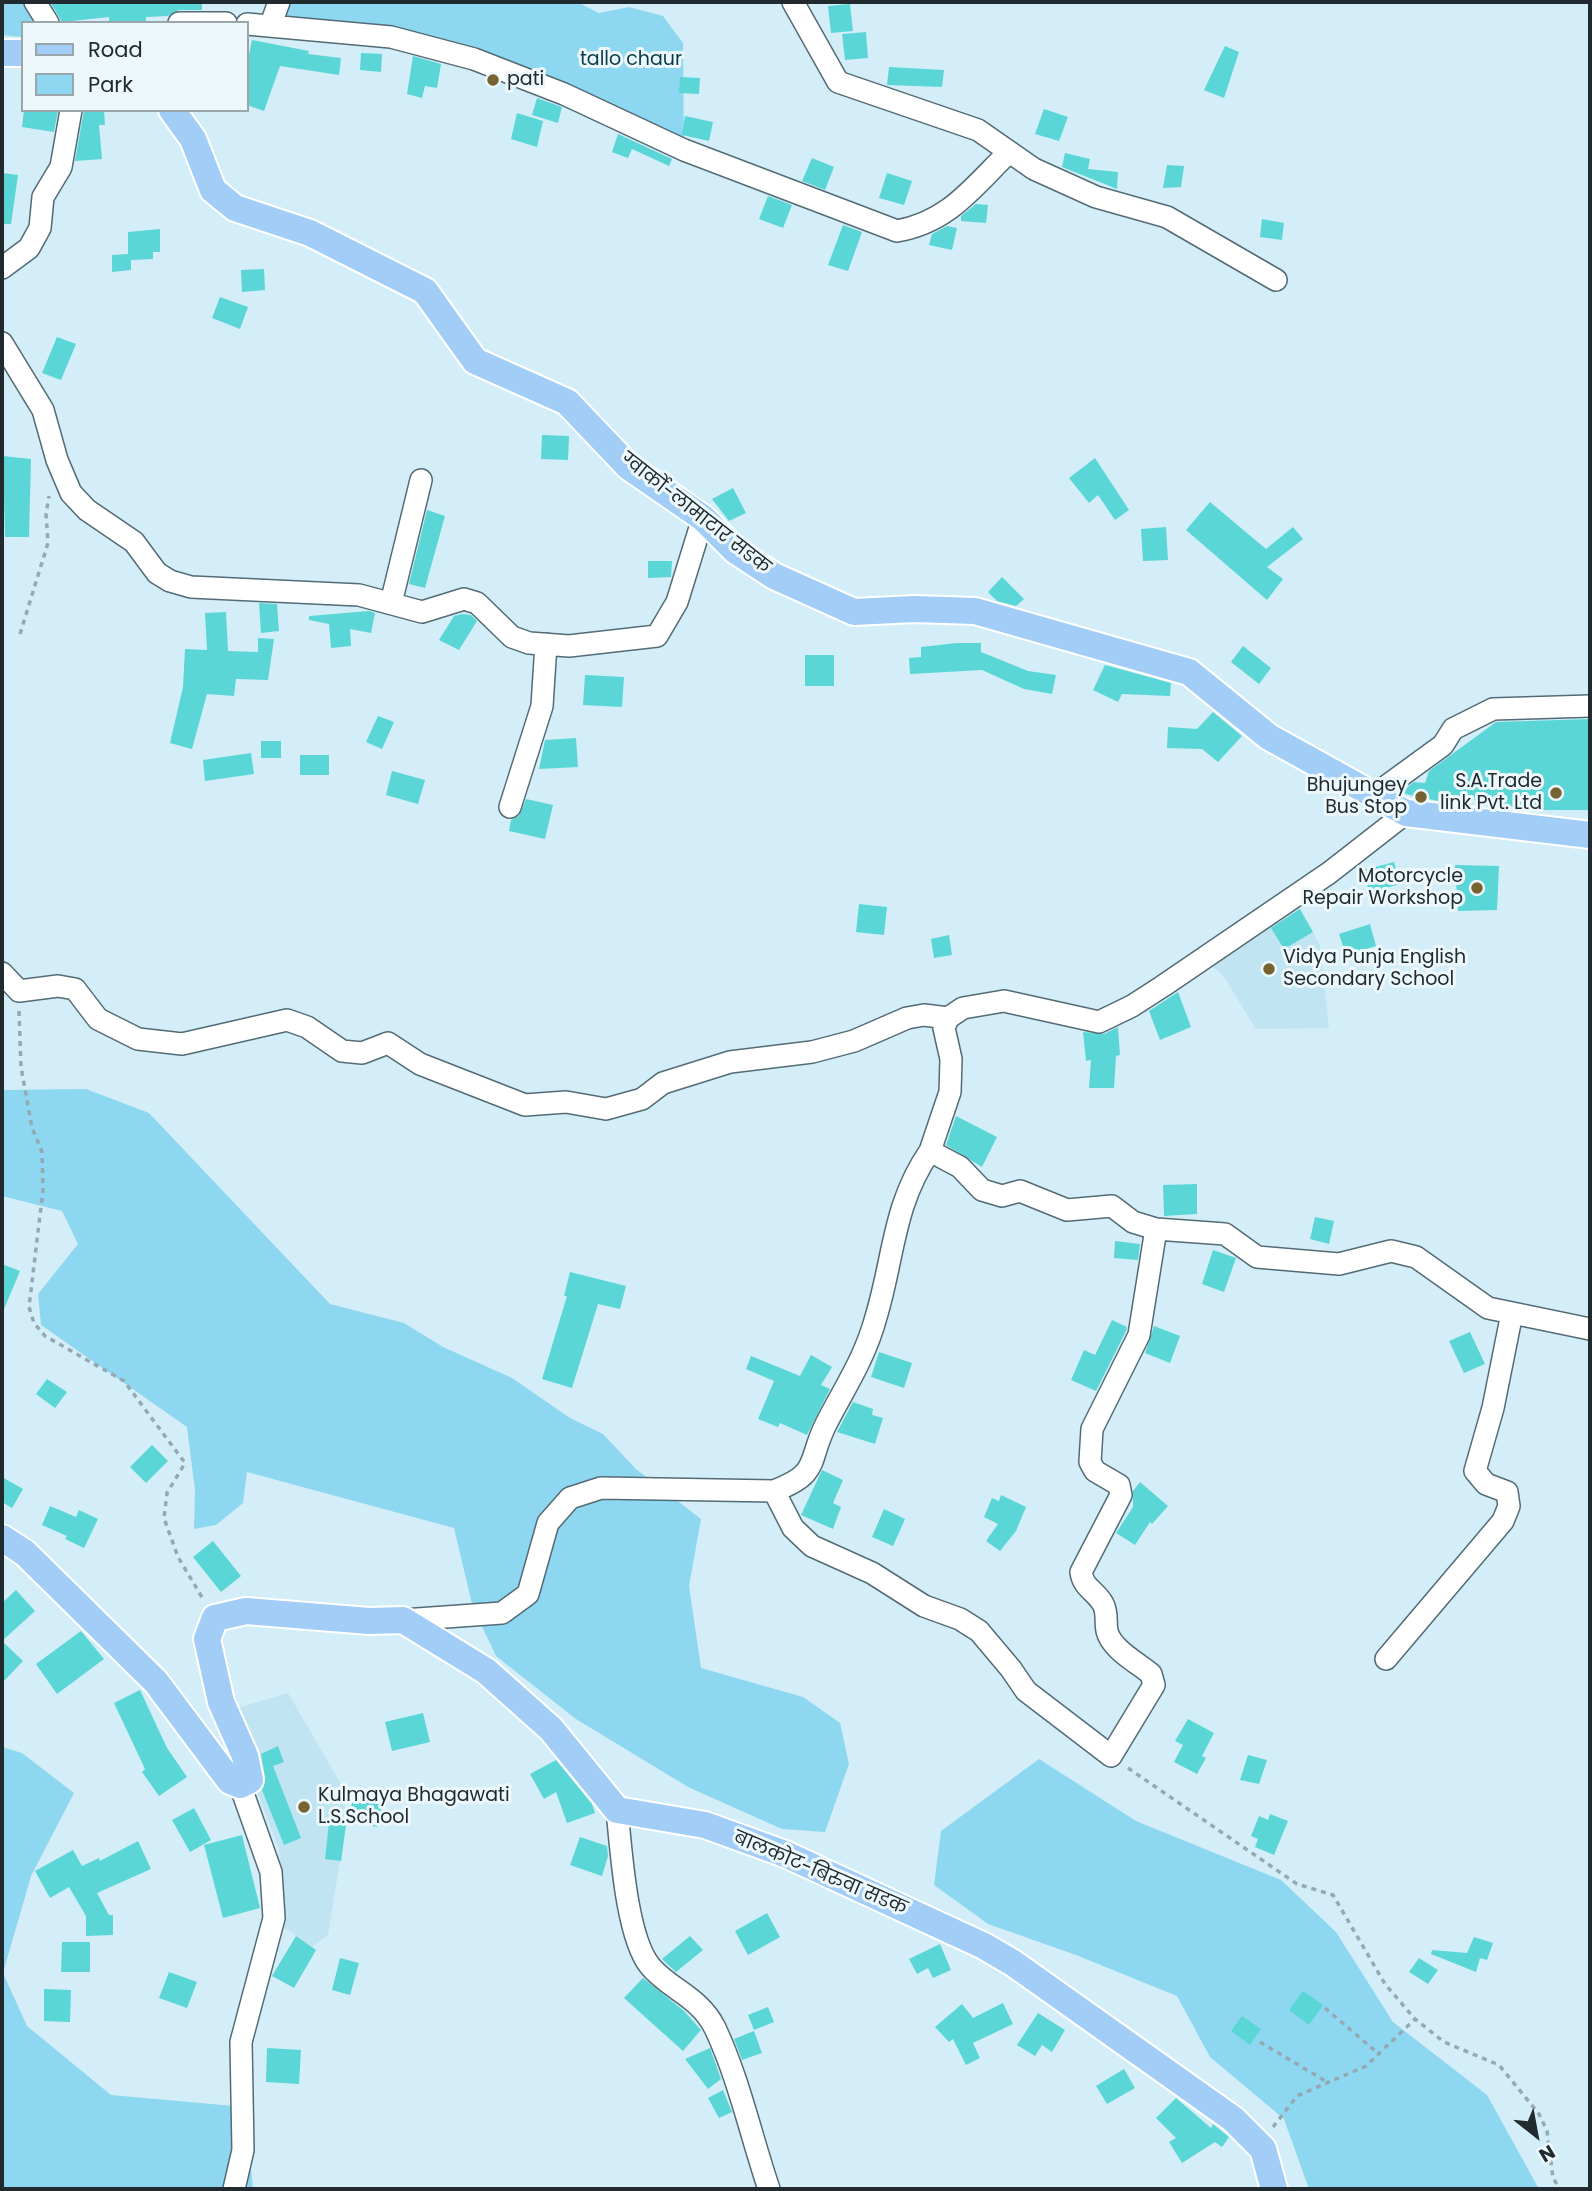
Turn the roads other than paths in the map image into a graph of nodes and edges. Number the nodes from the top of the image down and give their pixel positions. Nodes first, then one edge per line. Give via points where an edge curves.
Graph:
1 (35, 2) edge
2 (279, 2) edge
3 (793, 2) edge
4 (47, 21) edge
5 (248, 23) edge
6 (271, 24) junction
7 (2, 53) edge
8 (21, 53) edge
9 (72, 112) edge
10 (173, 112) edge
11 (1009, 152) junction
12 (2, 268) edge
13 (1276, 280) dead end
14 (2, 342) edge
15 (421, 480) dead end
16 (702, 518) junction
17 (391, 604) junction
18 (546, 644) junction
19 (1590, 706) edge
20 (1373, 796) junction
21 (510, 807) dead end
22 (1406, 813) junction
23 (1590, 835) edge
24 (2, 973) edge
25 (948, 1018) junction
26 (930, 1151) junction
27 (1156, 1229) junction
28 (1512, 1313) junction
29 (1590, 1329) edge
30 (774, 1491) junction
31 (2, 1538) edge
32 (403, 1620) junction
33 (1385, 1659) dead end
34 (240, 1785) junction
35 (617, 1810) junction
36 (234, 2189) edge
37 (769, 2189) edge
38 (1274, 2189) edge

1 - 4 street
2 - 6 street
3 - 11 street via 838,82 978,130
5 - 6 street
6 - 11 street via 391,37 474,59 564,94 684,150 897,231 923,226 944,214
7 - 8 main road
9 - 12 street via 61,167 43,197 40,228 29,248
10 - 16 main road, ग्वार्को-लामाटार सडक via 193,139 213,190 235,208 310,233 425,290 475,361 567,402 629,467
11 - 13 street via 1034,169 1096,197 1167,217
14 - 17 street via 43,411 71,493 87,510 134,542 157,573 191,587 359,595
15 - 17 street
16 - 18 street via 677,602 657,636 569,646
16 - 20 main road, ग्वार्को-लामाटार सडक via 736,551 774,576 854,612 975,611 1189,671 1269,737
17 - 18 street via 422,612 464,599 477,603 512,637
18 - 21 street via 542,706
19 - 20 street via 1493,709 1454,729 1443,745
20 - 22 main road, ग्वार्को-लामाटार सडक
22 - 23 main road, ग्वार्को-लामाटार सडक
22 - 25 street via 1329,873 1163,986 1099,1022 1004,1001 963,1008
24 - 25 street via 19,991 58,986 75,989 98,1019 138,1039 182,1044 287,1020 307,1027 342,1051 362,1053 388,1043 420,1064 525,1105 566,1102 606,1109 642,1099 663,1083 730,1062 812,1052 915,1017
25 - 26 street via 944,1028 951,1059 950,1092
26 - 27 street via 960,1167 982,1190 1002,1196 1020,1191 1067,1210 1112,1206 1133,1222
26 - 30 street via 905,1193 877,1316 858,1371 825,1425 815,1457 801,1480
27 - 28 street via 1225,1234 1257,1257 1339,1264 1391,1251 1416,1258 1488,1308
27 - 30 street via 1139,1335 1092,1429 1090,1462 1094,1471 1119,1485 1121,1495 1081,1572 1082,1582 1102,1601 1107,1633 1115,1646 1152,1674 1154,1685 1111,1756 1026,1691 979,1631 812,1546 793,1528
28 - 29 street
28 - 33 street via 1475,1471 1486,1484 1507,1492 1509,1506 1503,1521
30 - 32 street via 601,1488 570,1498 548,1523 528,1594 502,1613
31 - 34 main road via 25,1553 156,1682 230,1781
32 - 34 main road via 246,1611 215,1618 207,1639 221,1702 245,1756 250,1780
32 - 35 main road via 486,1671 551,1729
34 - 36 street via 271,1872 274,1918 241,2042 243,2150
35 - 37 street via 625,1892 642,1950 650,1966 692,1997 713,2025 735,2077
35 - 38 main road, बालकोट-बिरुवा सडक via 705,1825 785,1854 984,1946 1233,2119 1263,2149

